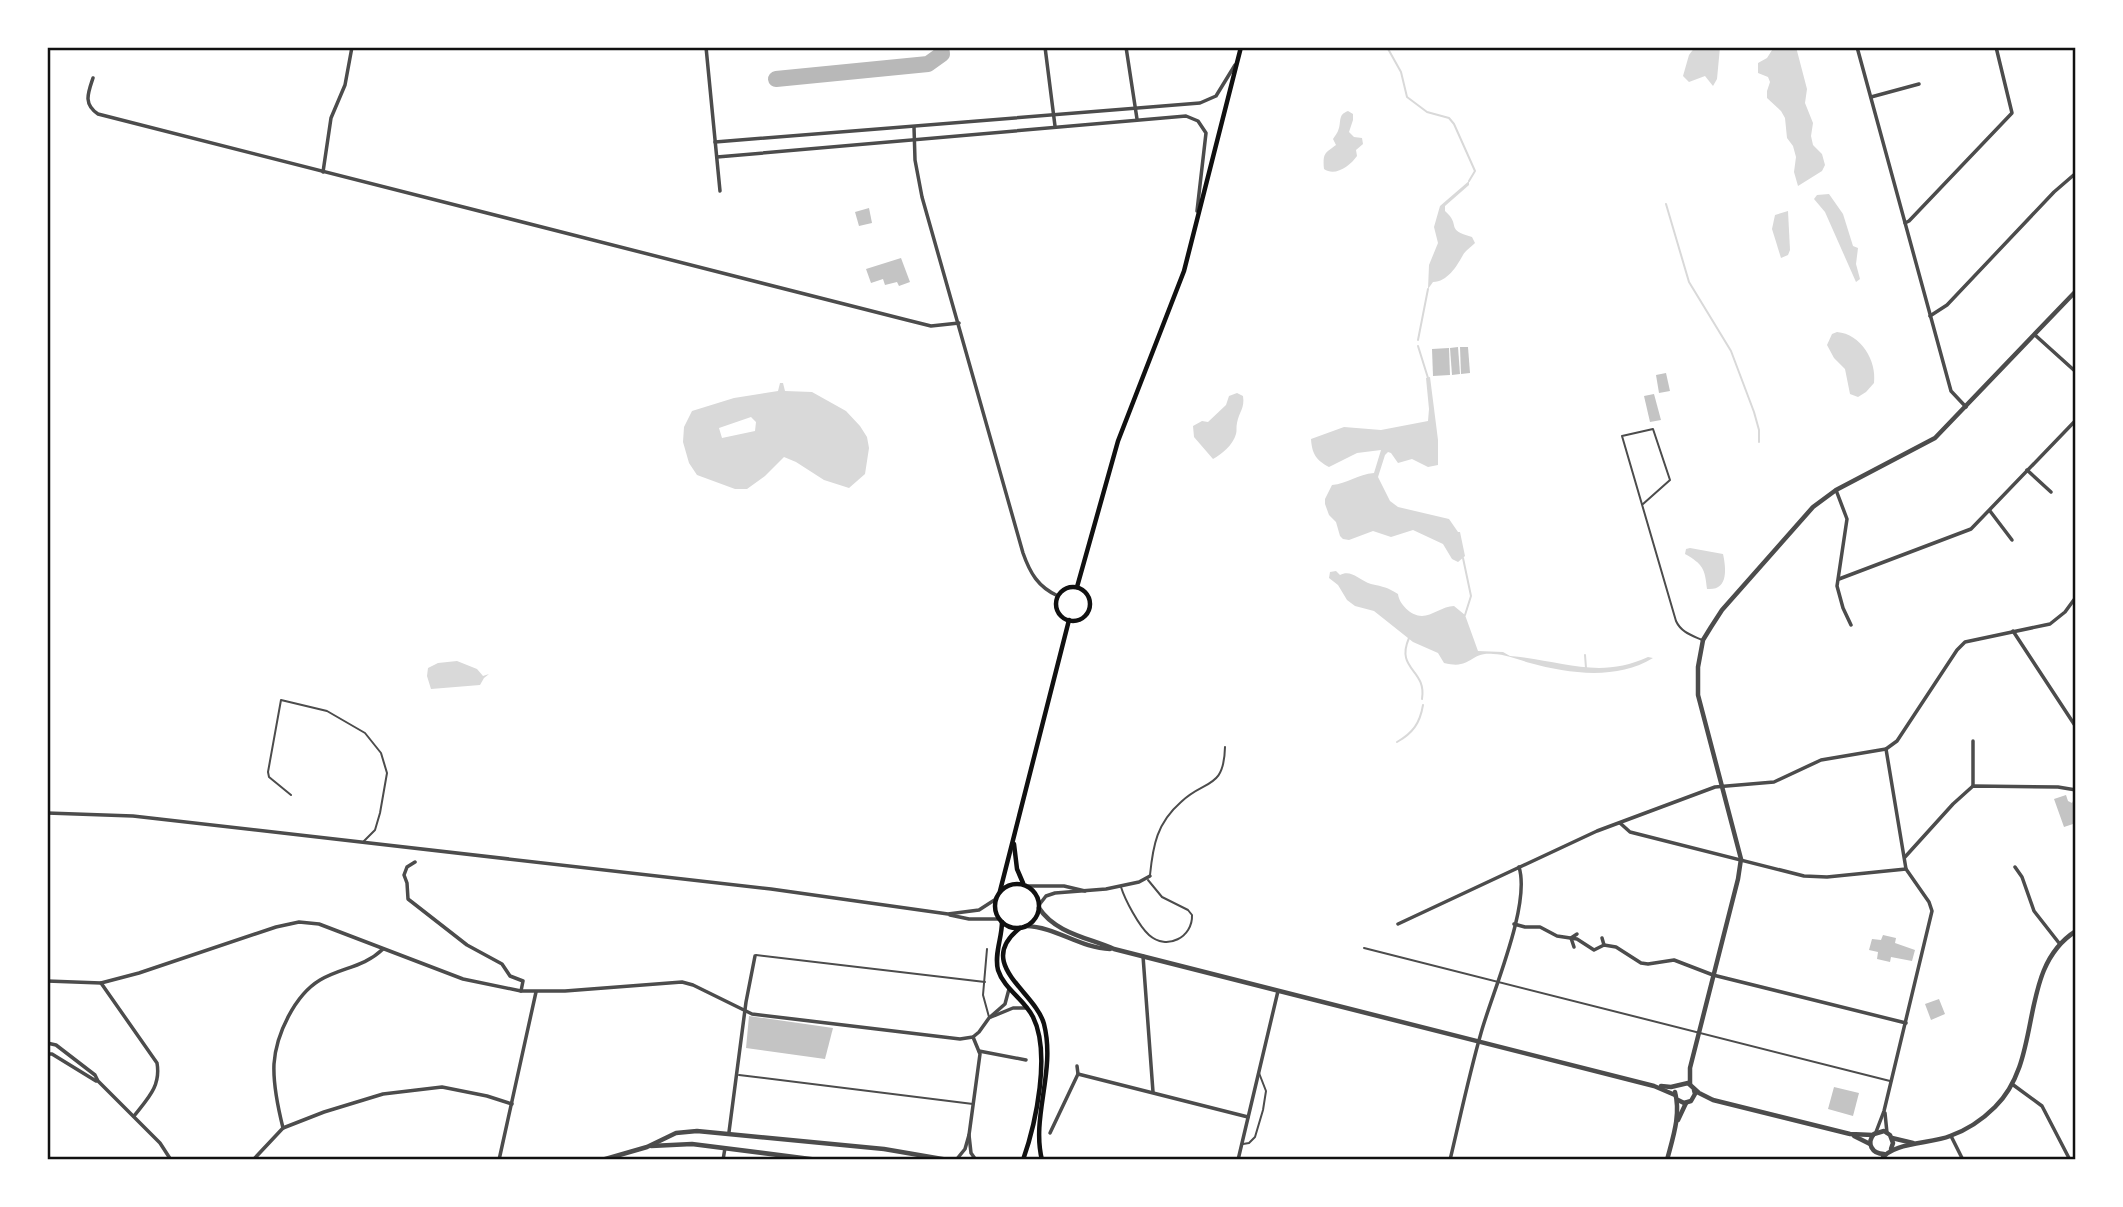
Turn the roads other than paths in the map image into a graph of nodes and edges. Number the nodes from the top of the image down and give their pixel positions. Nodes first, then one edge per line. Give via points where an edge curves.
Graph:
1 (352, 47) edge
2 (706, 47) edge
3 (1045, 47) edge
4 (1126, 47) edge
5 (1241, 47) edge
6 (1857, 47) edge
7 (1996, 47) edge
8 (1238, 59) junction
9 (93, 78) dead end
10 (1919, 84) dead end
11 (1871, 97) junction
12 (1135, 108) junction
13 (1053, 114) junction
14 (1137, 119) junction
15 (914, 126) junction
16 (1055, 126) junction
17 (914, 138) junction
18 (715, 142) junction
19 (717, 157) junction
20 (323, 172) junction
21 (2076, 173) edge
22 (720, 191) dead end
23 (1197, 223) junction
24 (1905, 223) junction
25 (2076, 291) edge
26 (1930, 316) junction
27 (959, 323) junction
28 (2035, 335) junction
29 (2076, 372) edge
30 (1966, 407) junction
31 (2076, 420) edge
32 (2027, 470) junction
33 (1836, 490) junction
34 (2051, 492) dead end
35 (1643, 504) junction
36 (1990, 511) junction
37 (2012, 540) dead end
38 (1839, 579) junction
39 (1077, 587) junction
40 (1058, 596) junction
41 (2076, 597) edge
42 (1069, 620) junction
43 (1851, 625) dead end
44 (2013, 631) junction
45 (1703, 640) junction
46 (2076, 727) edge
47 (1973, 741) dead end
48 (1225, 747) dead end
49 (1886, 749) junction
50 (1723, 786) junction
51 (1973, 786) junction
52 (2076, 790) edge
53 (291, 795) dead end
54 (47, 813) edge
55 (1620, 823) junction
56 (1014, 841) junction
57 (363, 842) junction
58 (1905, 857) junction
59 (1741, 859) junction
60 (415, 862) dead end
61 (1519, 867) junction
62 (2015, 867) dead end
63 (1906, 869) junction
64 (1148, 877) junction
65 (1026, 885) junction
66 (1121, 886) junction
67 (1000, 891) junction
68 (1087, 891) junction
69 (996, 899) junction
70 (1039, 906) junction
71 (948, 914) junction
72 (1000, 920) junction
73 (1398, 924) dead end
74 (1514, 924) junction
75 (1023, 927) junction
76 (2076, 931) edge
77 (1577, 934) dead end
78 (1571, 938) junction
79 (1602, 938) dead end
80 (2059, 943) junction
81 (1604, 945) junction
82 (1574, 947) dead end
83 (1364, 948) dead end
84 (383, 949) junction
85 (987, 949) dead end
86 (1114, 949) junction
87 (755, 956) joint
88 (1143, 956) junction
89 (1713, 975) junction
90 (47, 981) edge
91 (985, 982) junction
92 (101, 983) junction
93 (1499, 983) junction
94 (1009, 989) junction
95 (521, 991) junction
96 (1278, 991) junction
97 (537, 992) junction
98 (1027, 1007) junction
99 (746, 1012) junction
100 (989, 1018) junction
101 (1906, 1023) junction
102 (1699, 1034) junction
103 (973, 1037) junction
104 (1479, 1041) junction
105 (47, 1043) edge
106 (979, 1051) junction
107 (47, 1054) edge
108 (1026, 1060) dead end
109 (1077, 1066) dead end
110 (1690, 1068) junction
111 (1259, 1072) junction
112 (1078, 1074) junction
113 (737, 1075) junction
114 (98, 1082) junction
115 (1891, 1082) junction
116 (1680, 1084) junction
117 (2012, 1084) junction
118 (1654, 1086) junction
119 (1692, 1086) junction
120 (1153, 1092) junction
121 (1676, 1097) junction
122 (1713, 1100) junction
123 (1689, 1101) junction
124 (512, 1104) junction
125 (974, 1104) junction
126 (1884, 1111) junction
127 (134, 1116) junction
128 (1248, 1117) junction
129 (1677, 1121) junction
130 (283, 1128) junction
131 (729, 1132) junction
132 (1050, 1133) dead end
133 (1887, 1133) junction
134 (1850, 1134) junction
135 (1875, 1134) junction
136 (970, 1135) junction
137 (1951, 1136) junction
138 (1892, 1138) junction
139 (1242, 1143) junction
140 (1870, 1144) junction
141 (1917, 1144) junction
142 (647, 1147) junction
143 (725, 1148) junction
144 (1891, 1149) junction
145 (1873, 1150) junction
146 (1884, 1154) junction
147 (170, 1159) edge
148 (253, 1160) edge
149 (499, 1160) edge
150 (602, 1160) edge
151 (723, 1160) edge
152 (818, 1160) edge
153 (948, 1160) edge
154 (956, 1160) edge
155 (976, 1160) edge
156 (1027, 1160) edge
157 (1042, 1160) edge
158 (1238, 1160) edge
159 (1450, 1160) edge
160 (1667, 1160) edge
161 (1872, 1160) edge
162 (1881, 1160) edge
163 (1963, 1160) edge
164 (2073, 1160) edge

1 - 20 street via 345,85 331,118
2 - 18 street
3 - 13 street
4 - 12 street
5 - 8 main road
6 - 11 street
7 - 24 street via 2012,113
8 - 12 street via 1209,101
8 - 23 main road
9 - 20 street via 87,95 98,114
10 - 11 street
11 - 24 street
12 - 13 street
12 - 14 street
13 - 15 street
13 - 16 street
14 - 16 street
14 - 23 street via 1186,116 1204,128
15 - 17 street
15 - 18 street
16 - 17 street
17 - 19 street
17 - 27 street via 917,175
18 - 19 street
19 - 22 street
20 - 27 street via 931,326
21 - 26 street via 1947,305
23 - 39 main road via 1173,302 1118,441
24 - 26 street
25 - 28 street
26 - 30 street via 1951,391
27 - 40 street via 1026,562 1038,583
28 - 29 street
28 - 30 street
30 - 33 street via 1935,438
31 - 32 street
32 - 34 street
32 - 36 street
33 - 38 street via 1847,519
33 - 45 street via 1789,534 1722,610
35 - 35 lane via 1622,436 1653,429 1670,480
35 - 45 lane via 1679,627
36 - 37 street
36 - 38 street via 1971,529
38 - 43 street via 1837,586
39 - 40 main road via 1068,587
39 - 42 main road via 1088,594 1091,606 1082,619
40 - 42 main road via 1057,611
41 - 44 street via 2050,624
42 - 56 main road
44 - 46 street
44 - 49 street via 1965,642 1897,741
45 - 50 street via 1698,695
47 - 51 street
48 - 64 lane via 1224,766 1216,779 1182,800 1164,820 1153,844
49 - 50 street via 1829,757 1774,782
49 - 58 street
50 - 55 street
50 - 59 street
51 - 52 street
51 - 58 street
53 - 57 lane via 268,772 281,700 327,711 365,733 381,752 387,773 380,813 375,830
54 - 57 street via 133,816
55 - 59 street via 1630,832
55 - 61 street
56 - 65 main road via 1017,869
56 - 67 main road
57 - 71 street
58 - 63 street
59 - 63 street via 1815,877
59 - 89 street
60 - 95 street via 404,875 408,899 523,981
61 - 73 street
61 - 74 street via 1524,880
62 - 80 street via 2034,911
63 - 101 street via 1932,911
64 - 66 street
64 - 66 lane via 1162,897 1192,915 1182,938 1169,942 1150,936
65 - 67 main road via 1011,884
65 - 68 street
65 - 70 main road via 1034,891
66 - 68 street
67 - 69 main road
68 - 70 street via 1055,892
69 - 71 street via 979,910
69 - 72 main road
70 - 75 main road via 1035,919
70 - 86 street via 1046,918 1061,928
71 - 72 street
72 - 75 main road via 1007,926
72 - 94 main road via 997,964
74 - 78 street via 1541,926
74 - 93 street
75 - 86 street via 1048,929 1091,946
75 - 157 main road via 1009,938 1005,961 1013,981 1039,1011 1046,1032 1048,1070 1039,1141
76 - 80 street
77 - 78 street
78 - 81 street via 1594,950
78 - 82 street
79 - 81 street
80 - 117 street via 2044,967 2023,1058
81 - 89 street via 1623,950 1641,963 1674,960
83 - 93 lane
84 - 92 street via 319,924 299,922
84 - 95 street via 463,979
84 - 130 street via 372,959 315,983 292,1012 274,1063
85 - 91 lane
86 - 88 street
87 - 91 lane
87 - 99 street
88 - 96 street
88 - 120 street
89 - 101 street
89 - 102 street
90 - 92 street
91 - 100 lane
92 - 127 street via 156,1063 159,1076 152,1093
93 - 102 lane
93 - 104 street
94 - 98 main road
94 - 100 street via 1008,1000
95 - 97 street
96 - 104 street
96 - 111 street
97 - 99 street via 682,982
97 - 124 street
98 - 100 street
98 - 156 main road via 1037,1026 1041,1057
99 - 103 street via 947,1038
99 - 113 street
100 - 103 street
101 - 115 street
102 - 110 street
102 - 115 lane
103 - 106 street
104 - 118 street
104 - 159 street
105 - 114 street via 56,1045
106 - 108 street
106 - 125 street
107 - 114 street
109 - 112 street
110 - 116 street
110 - 119 street
111 - 128 street
111 - 139 lane via 1266,1091 1263,1110 1255,1137
112 - 120 street
112 - 132 street
113 - 125 lane
113 - 131 street
114 - 127 street
115 - 126 street
116 - 118 street
116 - 119 street
116 - 121 street
117 - 137 street via 1986,1115
117 - 164 street via 2042,1106
118 - 121 street
119 - 122 street
119 - 123 street
120 - 128 street
121 - 123 street
121 - 129 street
122 - 123 street
122 - 134 street
123 - 129 street
124 - 130 street via 453,1089 426,1088 363,1098
124 - 149 street
125 - 136 street
126 - 133 street
126 - 135 street
127 - 147 street
128 - 139 street
129 - 160 street
130 - 148 street
131 - 142 street via 677,1133
131 - 153 street
133 - 135 street
133 - 138 street
134 - 135 street
134 - 140 street
135 - 140 street
136 - 154 street
136 - 155 street
137 - 141 street
137 - 163 street
138 - 141 street
138 - 144 street
139 - 158 street
140 - 145 street
141 - 144 street
142 - 143 street via 678,1143
142 - 150 street
143 - 151 street
143 - 152 street
144 - 146 street
145 - 146 street
145 - 161 street
146 - 162 street

